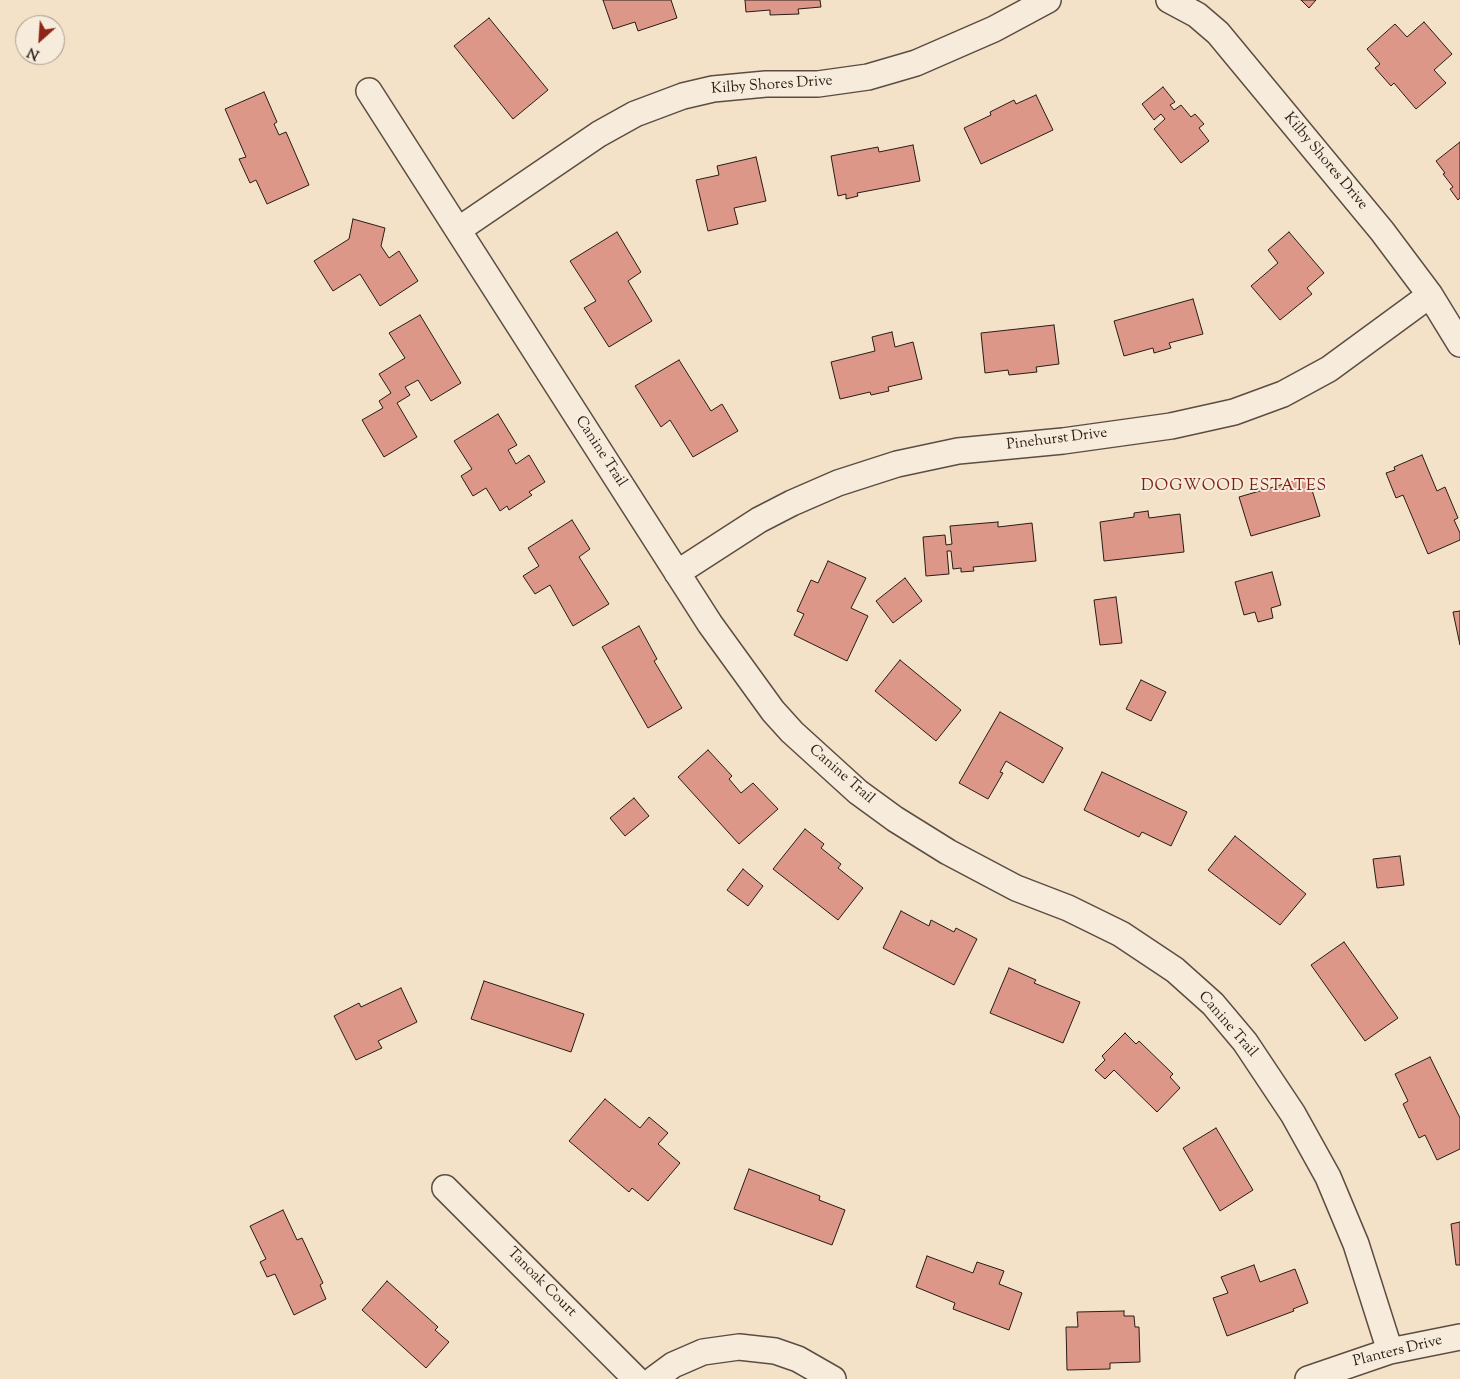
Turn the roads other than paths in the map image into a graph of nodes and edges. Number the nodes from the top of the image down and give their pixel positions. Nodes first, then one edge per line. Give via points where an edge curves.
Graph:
1 (1048, 0) edge
2 (1170, 0) edge
3 (369, 91) dead end
4 (458, 230) junction
5 (1430, 295) junction
6 (1460, 344) edge
7 (677, 573) junction
8 (446, 1188) dead end
9 (1460, 1337) edge
10 (1390, 1351) junction
11 (636, 1379) edge
12 (654, 1379) edge
13 (833, 1379) edge
14 (1308, 1379) edge

1 - 4 street, Kilby Shores Drive via 994,29 916,63 868,77 818,84 713,89 635,114 599,134
2 - 5 street, Kilby Shores Drive via 1197,15 1218,33 1382,231
3 - 4 street, Canine Trail
4 - 7 street, Canine Trail
5 - 6 street, Kilby Shores Drive
5 - 7 street, Pinehurst Drive via 1329,369 1283,394 1242,409 1171,426 958,451 896,464 838,483 792,503 759,520
7 - 10 street, Canine Trail via 773,711 858,792 948,852 1016,888 1068,908 1121,934 1176,970 1213,1004 1245,1042 1294,1114 1328,1177 1356,1244
8 - 11 street, Tanoak Court
9 - 10 street, Planters Drive
10 - 14 street, Planters Drive
12 - 13 street via 673,1365 703,1352 739,1347 775,1351 798,1359

